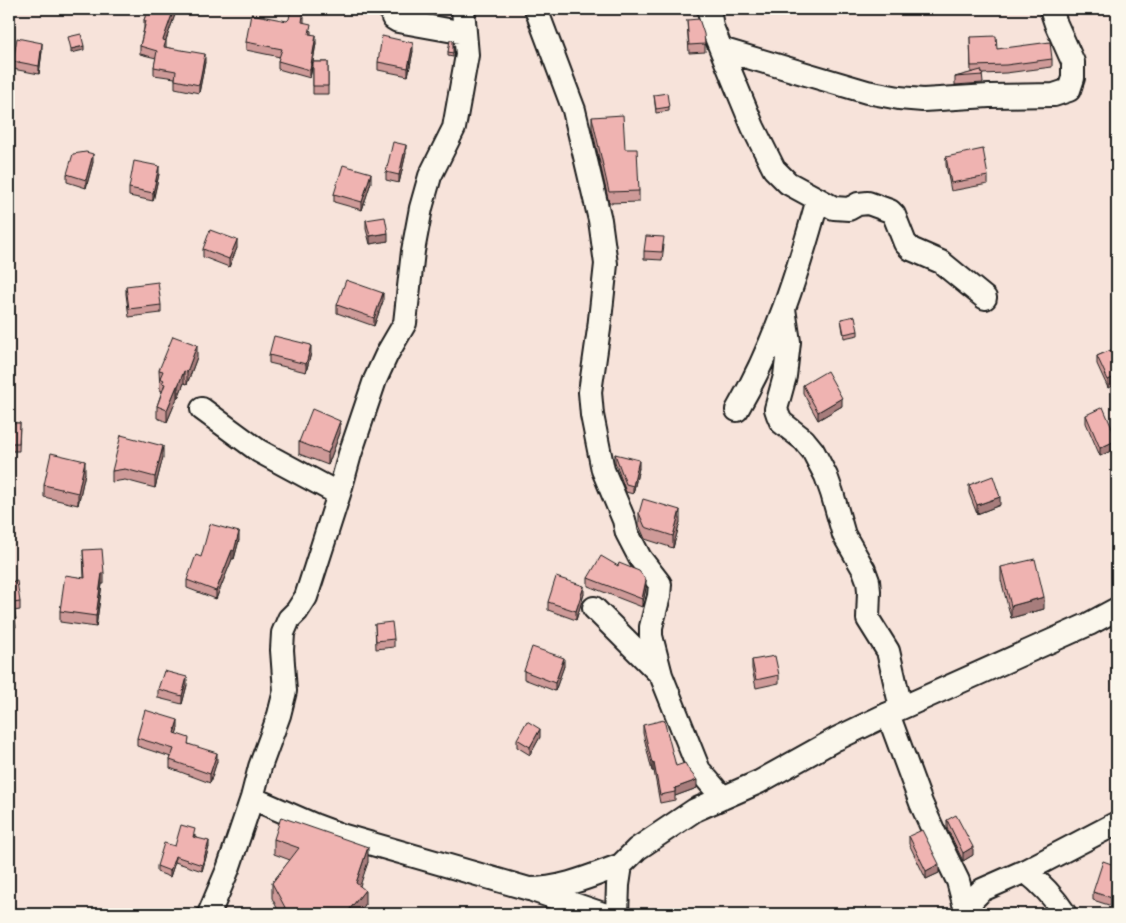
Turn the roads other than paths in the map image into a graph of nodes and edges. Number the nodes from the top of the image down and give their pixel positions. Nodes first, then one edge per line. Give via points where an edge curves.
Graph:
1 (390, 9) edge
2 (463, 9) edge
3 (536, 9) edge
4 (709, 9) edge
5 (1051, 9) edge
6 (465, 33) junction
7 (721, 49) junction
8 (818, 199) junction
9 (985, 298) dead end
10 (784, 309) junction
11 (776, 409) junction
12 (202, 410) dead end
13 (339, 494) junction
14 (594, 608) dead end
15 (1117, 609) edge
16 (662, 675) junction
17 (895, 711) junction
18 (252, 798) junction
19 (723, 798) junction
20 (1117, 823) edge
21 (621, 865) junction
22 (1025, 871) junction
23 (529, 889) junction
24 (966, 913) edge
25 (209, 914) edge
26 (603, 914) edge
27 (617, 914) edge
28 (1065, 914) edge

1 - 6 street via 398,21
2 - 6 street
3 - 16 street via 574,110 600,220 606,264 590,392 592,415 603,470 628,533 640,558 660,584 651,636
4 - 7 street
5 - 7 street via 1073,62 1073,78 1068,90 1054,95 899,98 843,86
6 - 13 street via 467,55 454,128 430,176 421,208 406,324 375,380
7 - 8 street via 774,169 788,183
8 - 9 street via 834,208 849,209 868,203 890,211 911,249 940,262
8 - 10 street
10 - 11 street via 789,342 785,376
10 - 11 street via 754,380 736,410
11 - 17 street via 781,422 813,451 826,476 844,535 866,575 868,619 888,651
12 - 13 street via 259,451
13 - 18 street via 306,597 283,634 285,692
14 - 16 street
15 - 17 street
16 - 19 street via 699,770
17 - 19 street
17 - 24 street via 930,825 958,881
18 - 23 street via 341,834
18 - 25 street
19 - 21 street via 695,810 637,849
20 - 22 street
21 - 23 street via 558,887
21 - 27 street
22 - 24 street via 982,890
22 - 28 street via 1042,884
23 - 26 street

